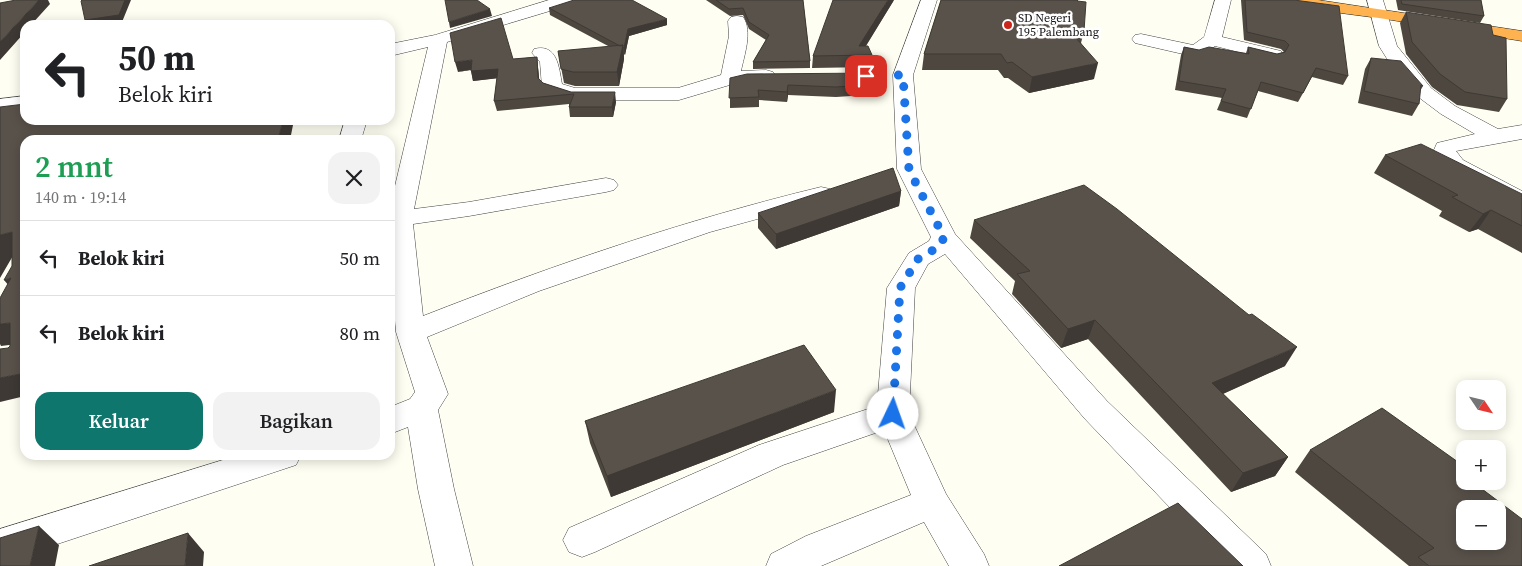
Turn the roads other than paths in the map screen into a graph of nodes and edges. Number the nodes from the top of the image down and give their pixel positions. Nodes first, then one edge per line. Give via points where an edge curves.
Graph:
1 (567, 0) edge
2 (929, 0) edge
3 (1223, 0) edge
4 (1279, 0) edge
5 (1377, 6) edge
6 (737, 21) dead end
7 (1522, 36) edge
8 (439, 39) junction
9 (1141, 39) dead end
10 (1212, 40) junction
11 (395, 49) edge
12 (541, 52) dead end
13 (1274, 55) edge
14 (783, 76) edge
15 (730, 79) junction
16 (20, 103) edge
17 (0, 105) edge
18 (1522, 132) edge
19 (1495, 136) junction
20 (606, 185) dead end
21 (843, 188) edge
22 (397, 194) edge
23 (1522, 201) edge
24 (400, 218) junction
25 (944, 237) junction
26 (398, 301) edge
27 (411, 332) junction
28 (893, 414) junction
29 (405, 415) edge
30 (268, 460) edge
31 (932, 503) junction
32 (582, 540) dead end
33 (0, 546) edge
34 (454, 566) edge
35 (785, 566) edge
36 (970, 566) edge
37 (1252, 566) edge

1 - 8 street
2 - 25 street via 894,75 900,172
3 - 10 street
4 - 5 highway
5 - 7 highway
5 - 19 street via 1388,46 1424,92 1448,110
6 - 15 street via 738,36
8 - 11 street
8 - 22 street
9 - 10 street via 1193,52
10 - 13 street
12 - 15 street via 549,61 552,87 573,94 679,94
14 - 15 street
16 - 17 street
18 - 19 street
19 - 23 street via 1449,146 1444,152 1455,165
20 - 24 street
21 - 27 street via 701,227 529,285
22 - 24 street
24 - 26 street
25 - 28 street via 940,246 918,259 900,288
25 - 37 street via 1096,410
26 - 27 street
27 - 29 street via 432,394
28 - 31 street
28 - 32 street via 771,454
29 - 34 street via 436,489
30 - 33 street
31 - 35 street via 819,548
31 - 36 street

